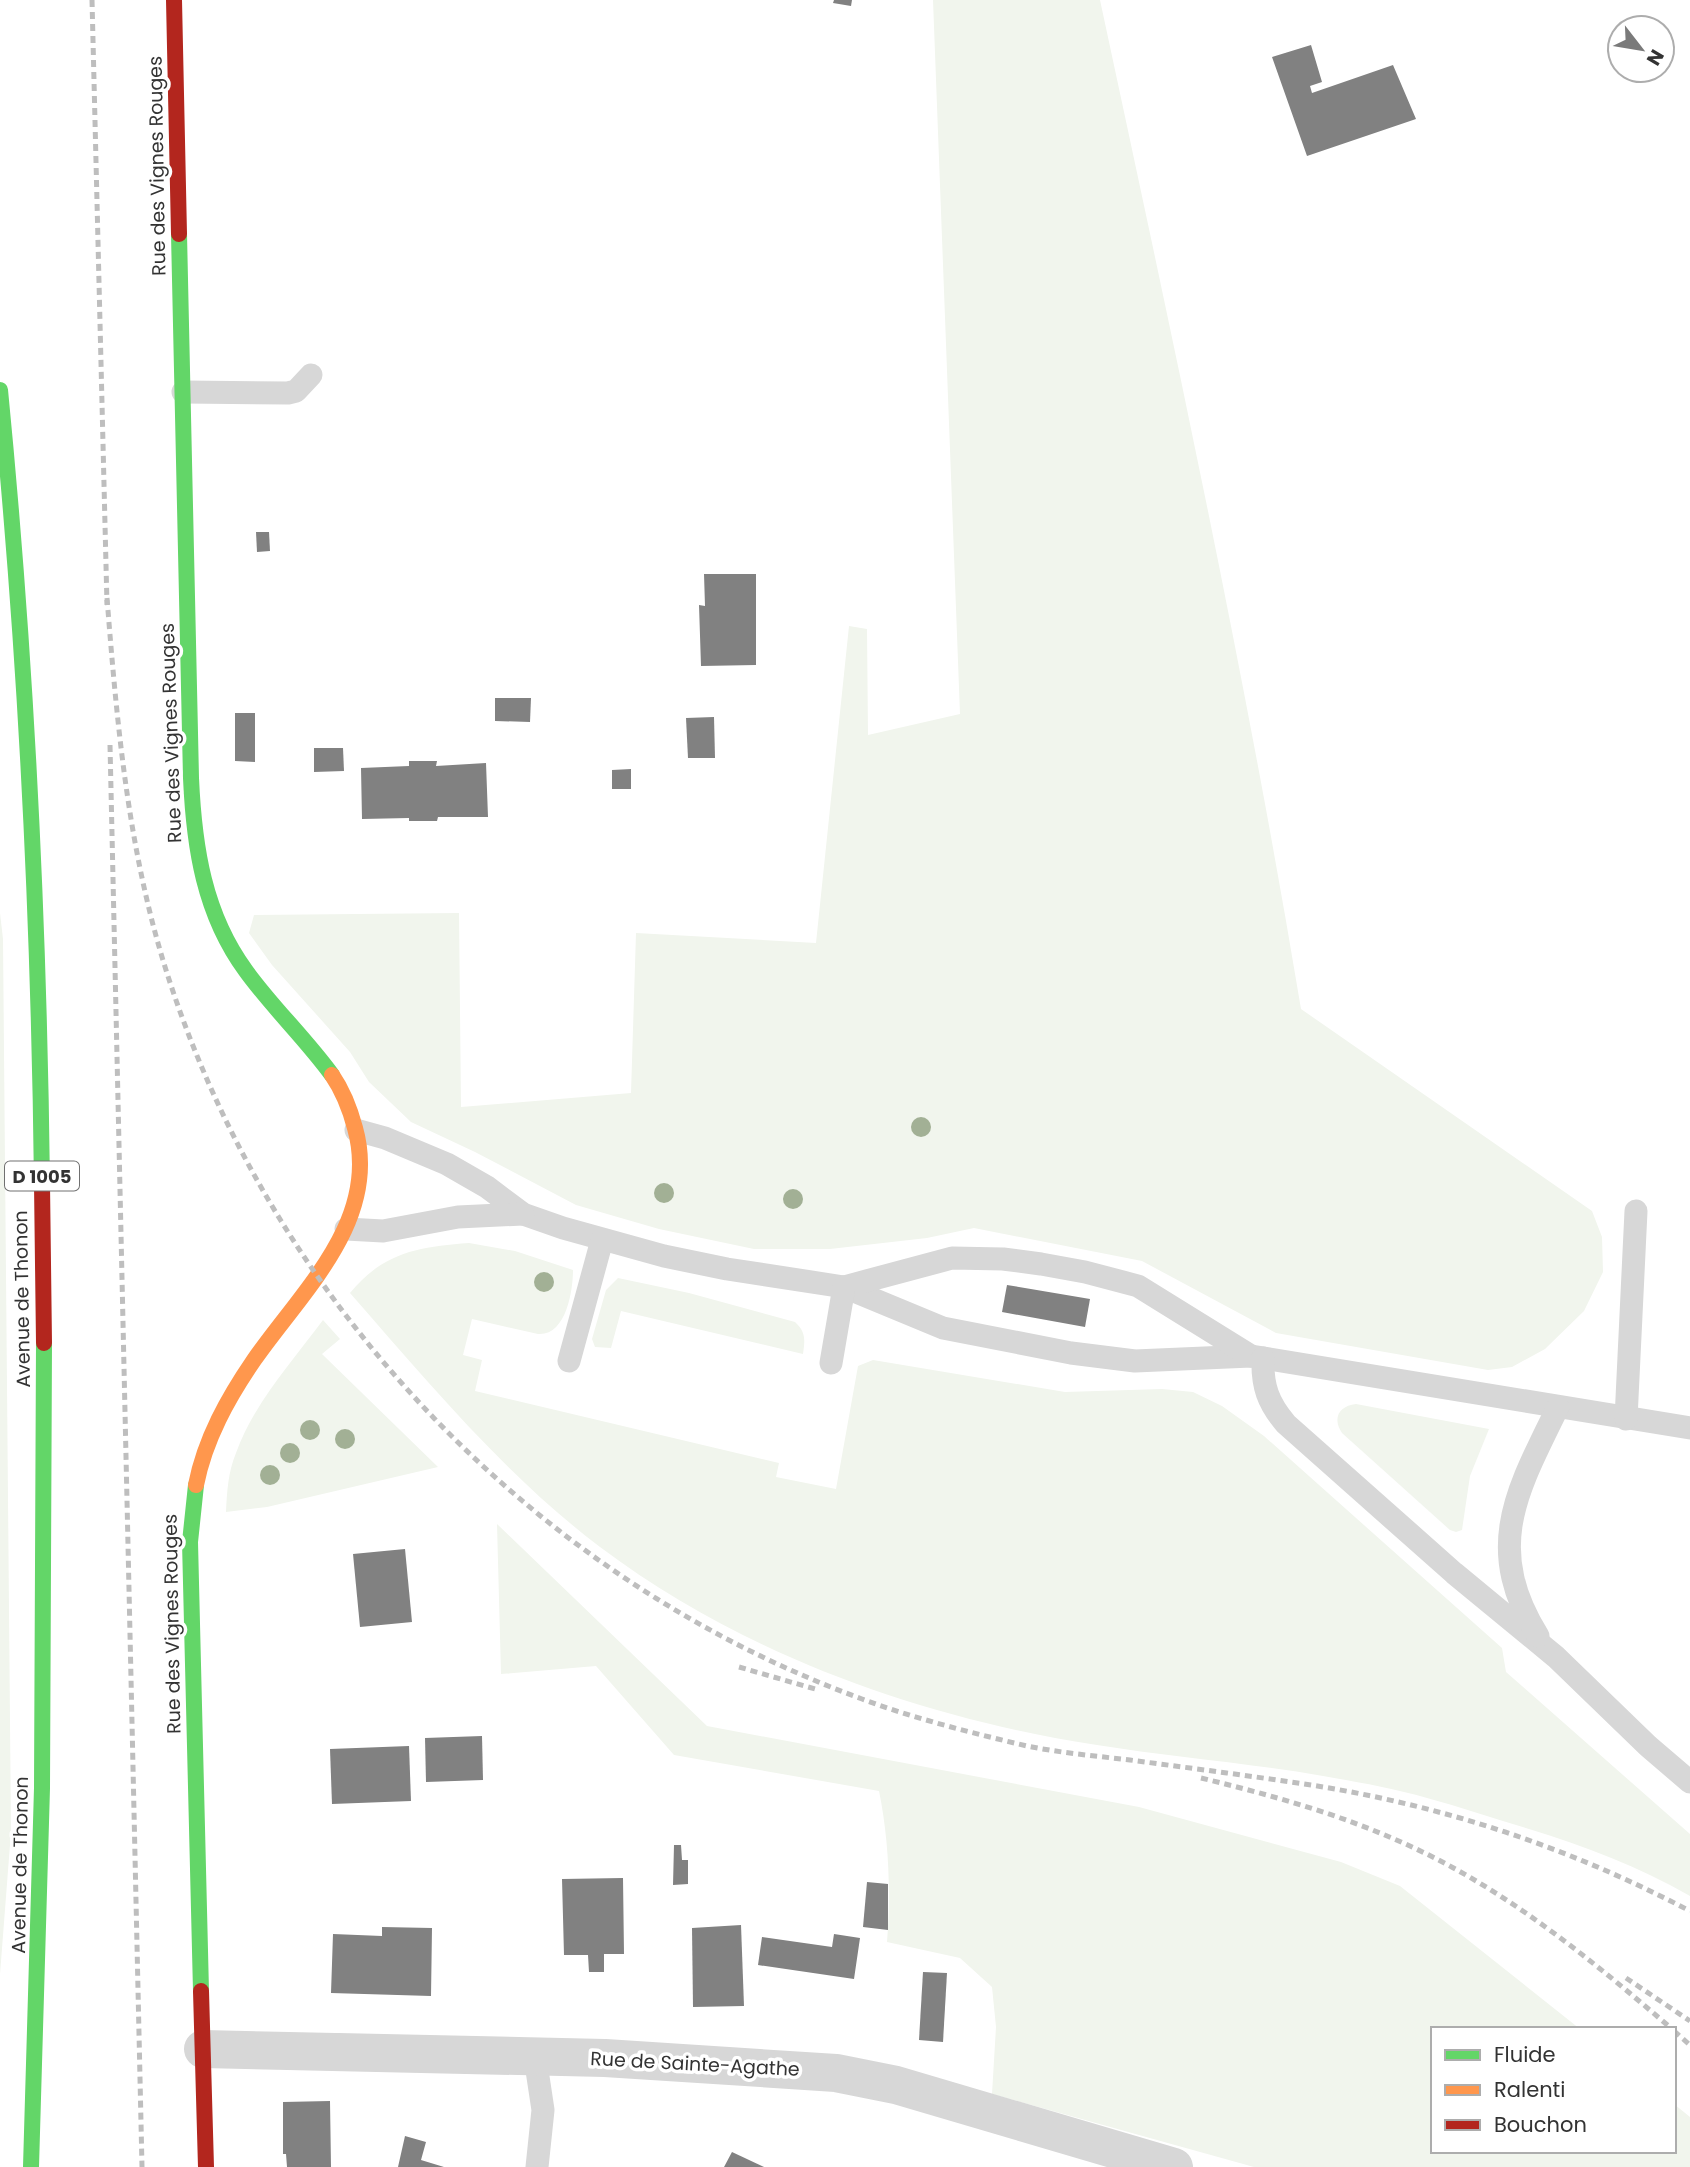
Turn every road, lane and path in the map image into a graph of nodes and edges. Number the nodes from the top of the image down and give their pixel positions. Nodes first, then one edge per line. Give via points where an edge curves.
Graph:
1 (174, 0) edge
2 (311, 375) dead end
3 (0, 390) edge
4 (183, 393) junction
5 (356, 1130) junction
6 (1636, 1211) dead end
7 (523, 1214) junction
8 (346, 1229) junction
9 (602, 1240) junction
10 (844, 1287) junction
11 (1257, 1357) junction
12 (569, 1361) dead end
13 (831, 1363) dead end
14 (1558, 1407) junction
15 (1626, 1419) junction
16 (1690, 1428) edge
17 (1556, 1657) junction
18 (1690, 1782) edge
19 (203, 2049) junction
20 (535, 2057) junction
21 (31, 2167) edge
22 (206, 2167) edge
23 (537, 2167) edge
24 (1174, 2167) edge

1 - 4 street, Rue des Vignes Rouges
2 - 4 lane via 288,393
3 - 21 street, Avenue de Thonon / D 1005 via 18,578 32,817 43,1230 42,1813
4 - 5 street, Rue des Vignes Rouges via 192,800 200,867 226,941 243,968 337,1080
5 - 7 lane via 447,1164
5 - 8 street, Rue des Vignes Rouges via 360,1180
6 - 15 lane
7 - 8 lane via 458,1217 383,1231
7 - 9 lane
8 - 19 street, Rue des Vignes Rouges via 222,1408 200,1460 190,1514
9 - 10 lane via 727,1269
9 - 12 lane
10 - 11 lane via 943,1328 1072,1353 1135,1361
10 - 11 lane via 952,1258 1041,1264 1139,1286
10 - 13 lane
11 - 14 lane
11 - 17 lane via 1272,1408 1286,1424
14 - 15 lane
14 - 17 lane via 1516,1497 1509,1546 1522,1606
15 - 16 lane
17 - 18 lane
19 - 20 street, Rue de Sainte-Agathe
19 - 22 street, Rue des Vignes Rouges
20 - 23 lane via 543,2110
20 - 24 street, Rue de Sainte-Agathe via 796,2068 856,2076

